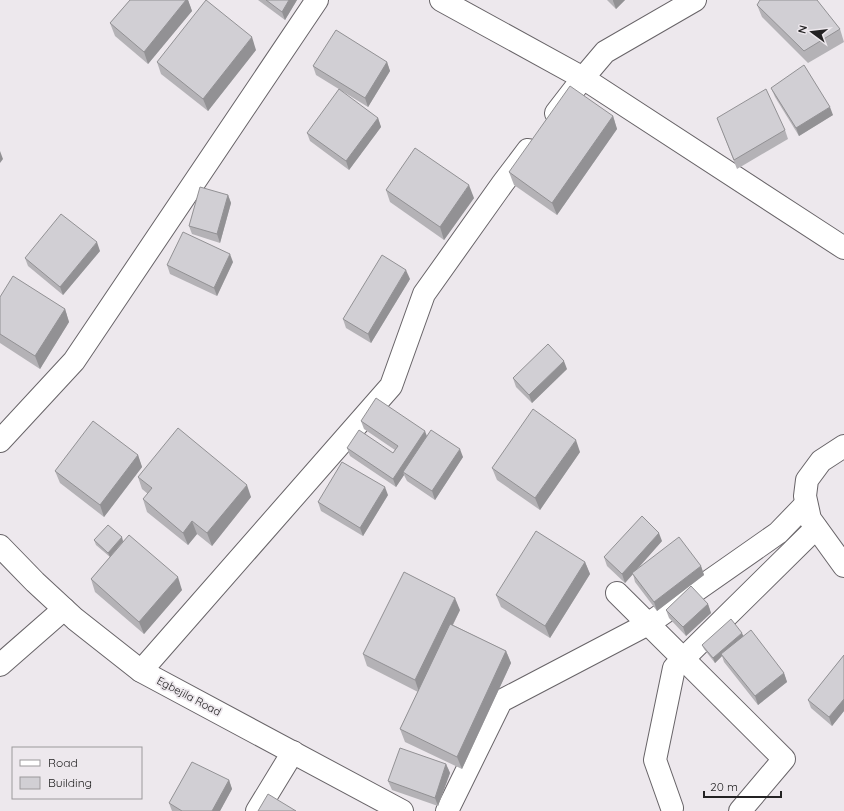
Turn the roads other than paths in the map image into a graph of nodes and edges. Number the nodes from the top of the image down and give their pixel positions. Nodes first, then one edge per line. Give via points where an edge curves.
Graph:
1 (317, 0) edge
2 (441, 0) edge
3 (695, 0) edge
4 (583, 78) junction
5 (844, 248) edge
6 (0, 441) edge
7 (844, 446) edge
8 (806, 504) junction
9 (816, 528) junction
10 (0, 546) edge
11 (844, 566) edge
12 (617, 593) dead end
13 (64, 609) junction
14 (648, 624) junction
15 (683, 659) junction
16 (0, 665) edge
17 (141, 671) junction
18 (293, 752) junction
19 (672, 808) dead end
20 (257, 811) edge
21 (402, 811) edge
22 (447, 811) edge
23 (740, 811) edge

1 - 6 street via 74,361
2 - 4 street
3 - 4 street via 605,52
4 - 5 street
4 - 17 street via 503,183 424,294 391,386
7 - 8 street via 821,461 807,480
8 - 9 street via 810,519
8 - 14 street via 778,533
9 - 11 street
9 - 15 street
10 - 13 street, Egbejila Road
12 - 14 street
13 - 16 street
13 - 17 street, Egbejila Road
14 - 15 street
14 - 22 street via 501,701
15 - 19 street via 674,668 655,760
15 - 23 street via 784,759
17 - 18 street, Egbejila Road
18 - 20 street
18 - 21 street, Egbejila Road

